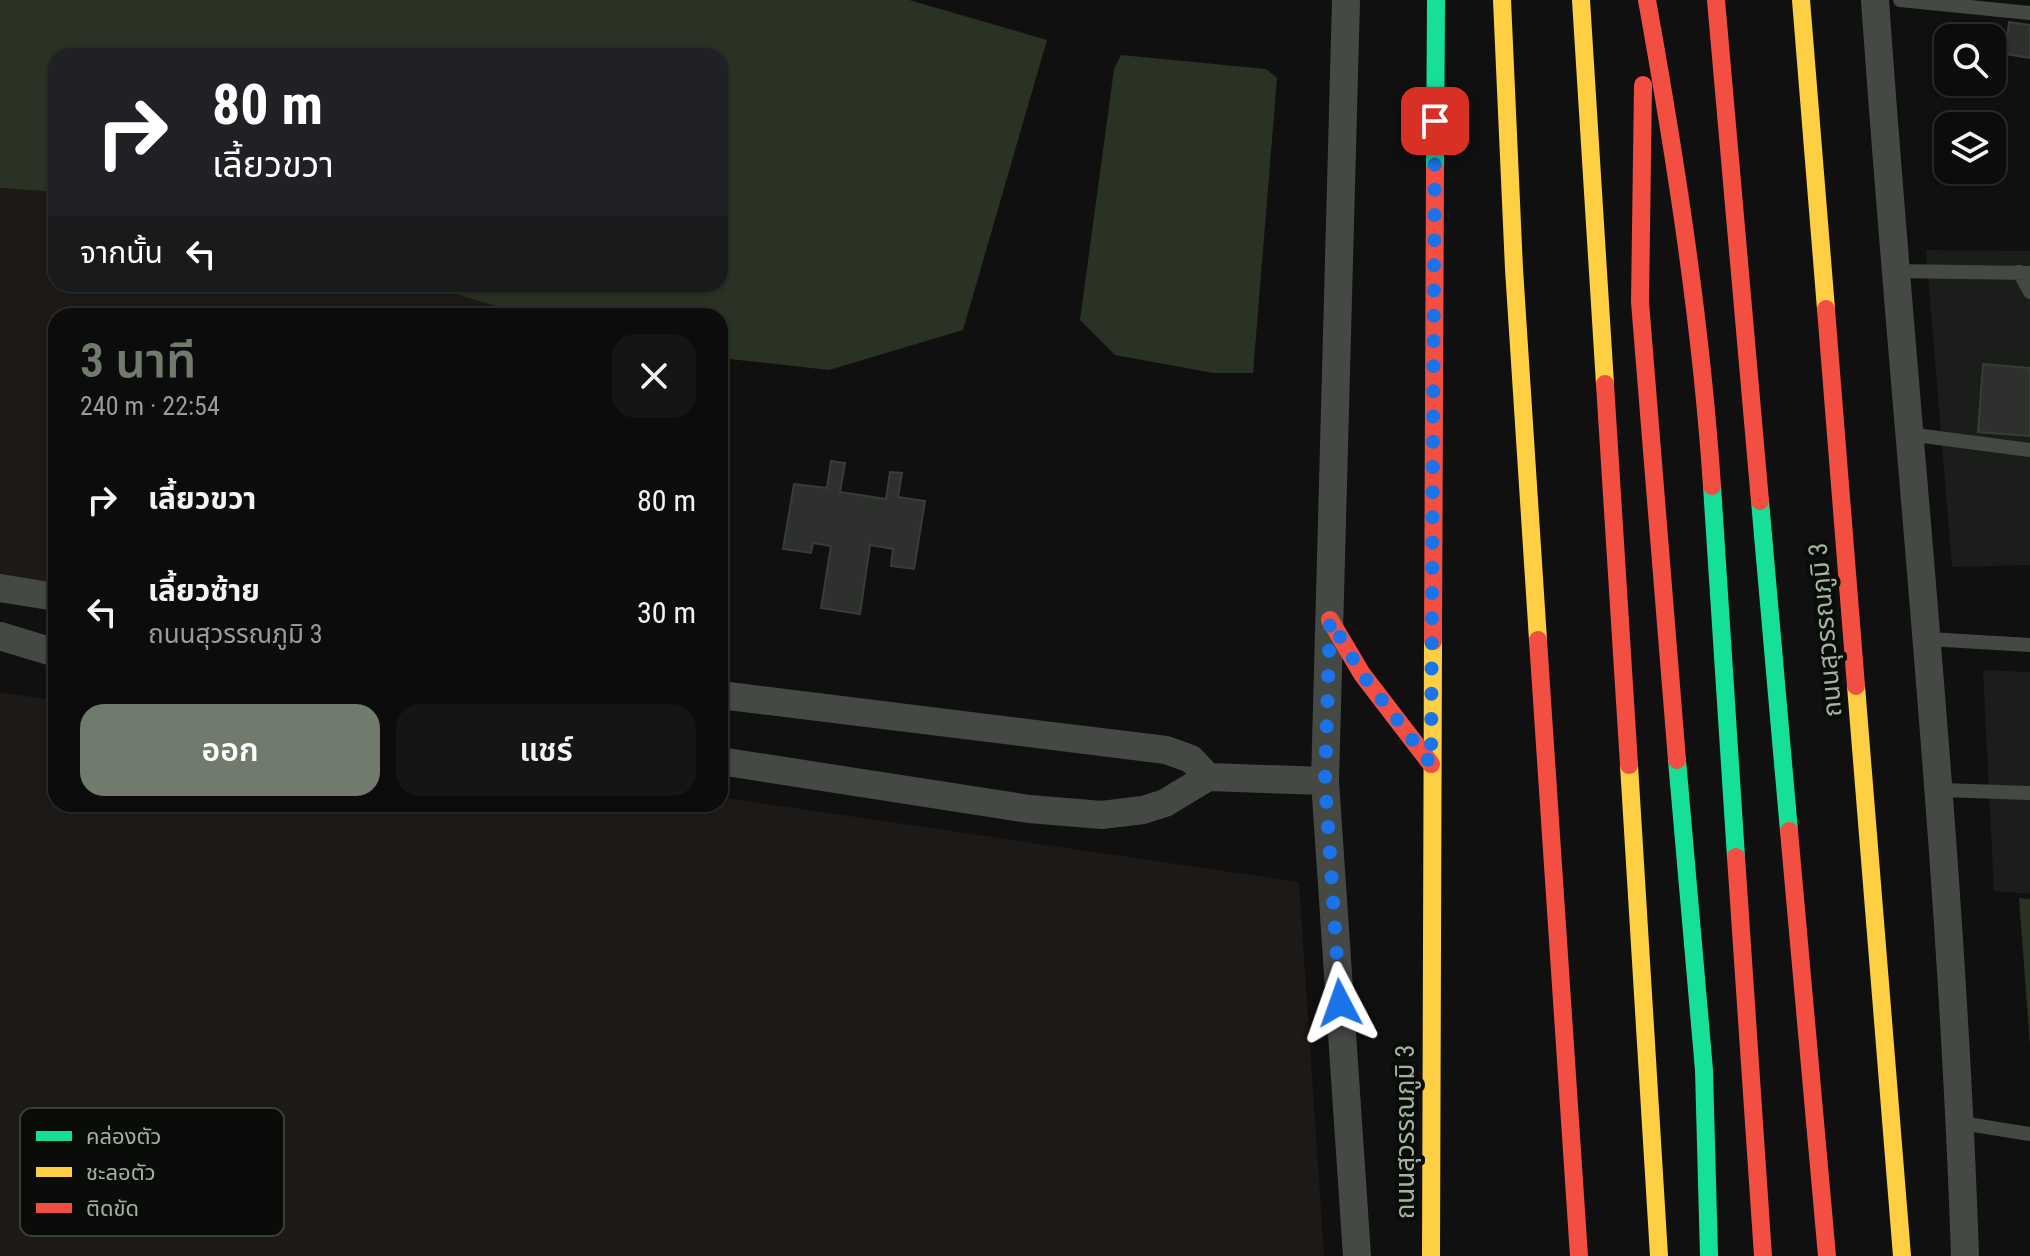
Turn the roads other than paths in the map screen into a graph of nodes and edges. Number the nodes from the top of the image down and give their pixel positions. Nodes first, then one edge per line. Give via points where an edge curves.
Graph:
1 (1346, 0) edge
2 (1436, 0) edge
3 (1502, 0) edge
4 (1581, 0) edge
5 (1646, 0) edge
6 (1716, 0) edge
7 (1801, 0) edge
8 (1875, 0) edge
9 (1900, 0) edge
10 (2030, 13) edge
11 (1894, 271) junction
12 (2025, 272) edge
13 (2030, 292) edge
14 (1908, 434) junction
15 (2030, 450) edge
16 (0, 588) edge
17 (48, 596) edge
18 (1330, 620) junction
19 (0, 636) edge
20 (1928, 639) junction
21 (2030, 645) edge
22 (48, 651) edge
23 (728, 696) edge
24 (728, 762) edge
25 (1431, 764) junction
26 (1208, 777) junction
27 (1325, 781) junction
28 (1941, 790) junction
29 (2030, 793) edge
30 (1961, 1123) junction
31 (2030, 1134) edge
32 (1827, 1250) edge
33 (1357, 1256) edge
34 (1431, 1256) edge
35 (1579, 1256) edge
36 (1659, 1256) edge
37 (1709, 1256) edge
38 (1763, 1256) edge
39 (1902, 1256) edge
40 (1965, 1256) edge

1 - 18 street
2 - 25 main road, ถนนสุวรรณภูมิ 3
3 - 35 main road via 1514,269
4 - 36 main road
5 - 37 main road via 1640,205 1643,357 1704,1070
5 - 38 main road via 1703,357
6 - 32 main road
7 - 39 main road, ถนนสุวรรณภูมิ 3
8 - 11 street
9 - 10 lane
11 - 12 lane
11 - 14 street
12 - 13 lane
14 - 15 lane
14 - 20 street
16 - 17 street
18 - 25 main road via 1362,674
18 - 27 street
19 - 22 street
20 - 21 lane
20 - 28 street
23 - 26 street via 1166,750 1191,759
24 - 26 street via 1029,809 1102,815 1165,803
25 - 34 main road, ถนนสุวรรณภูมิ 3
26 - 27 street
27 - 33 street
28 - 29 lane
28 - 30 street
30 - 31 lane
30 - 40 street

